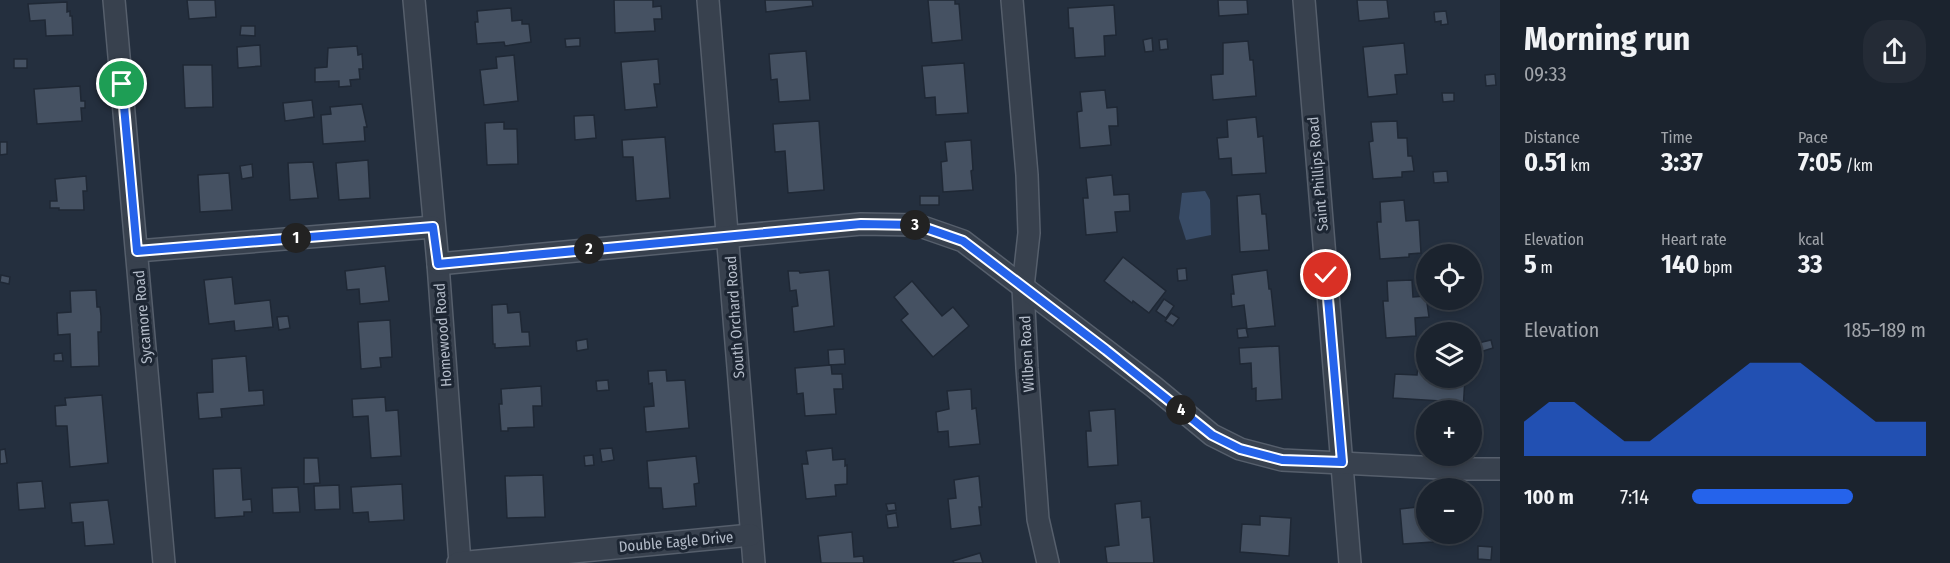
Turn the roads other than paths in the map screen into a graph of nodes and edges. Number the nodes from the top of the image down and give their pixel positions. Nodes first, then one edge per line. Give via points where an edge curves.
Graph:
1 (114, 0) edge
2 (414, 0) edge
3 (708, 0) edge
4 (1012, 0) edge
5 (1304, 0) edge
6 (433, 227) junction
7 (729, 236) junction
8 (137, 251) junction
9 (438, 264) junction
10 (1023, 286) junction
11 (1342, 462) junction
12 (1500, 469) edge
13 (752, 535) junction
14 (164, 563) edge
15 (459, 563) edge
16 (754, 563) edge
17 (1048, 563) edge
18 (1350, 563) edge

1 - 8 street, Sycamore Road
2 - 6 street, Homewood Road
3 - 7 street, South Orchard Road
4 - 10 street, Wilben Road via 1027,175 1029,233
5 - 11 street, Saint Phillips Road
6 - 8 street
6 - 9 street, Homewood Road
7 - 9 street
7 - 10 street via 861,224 917,225 963,241
7 - 13 street, South Orchard Road
8 - 14 street, Sycamore Road
9 - 15 street, Homewood Road
10 - 11 street via 1212,435 1240,449 1282,460
10 - 17 street, Wilben Road via 1038,519
11 - 12 street
11 - 18 street, Saint Phillips Road
13 - 15 street, Double Eagle Drive
13 - 16 street, South Orchard Road

